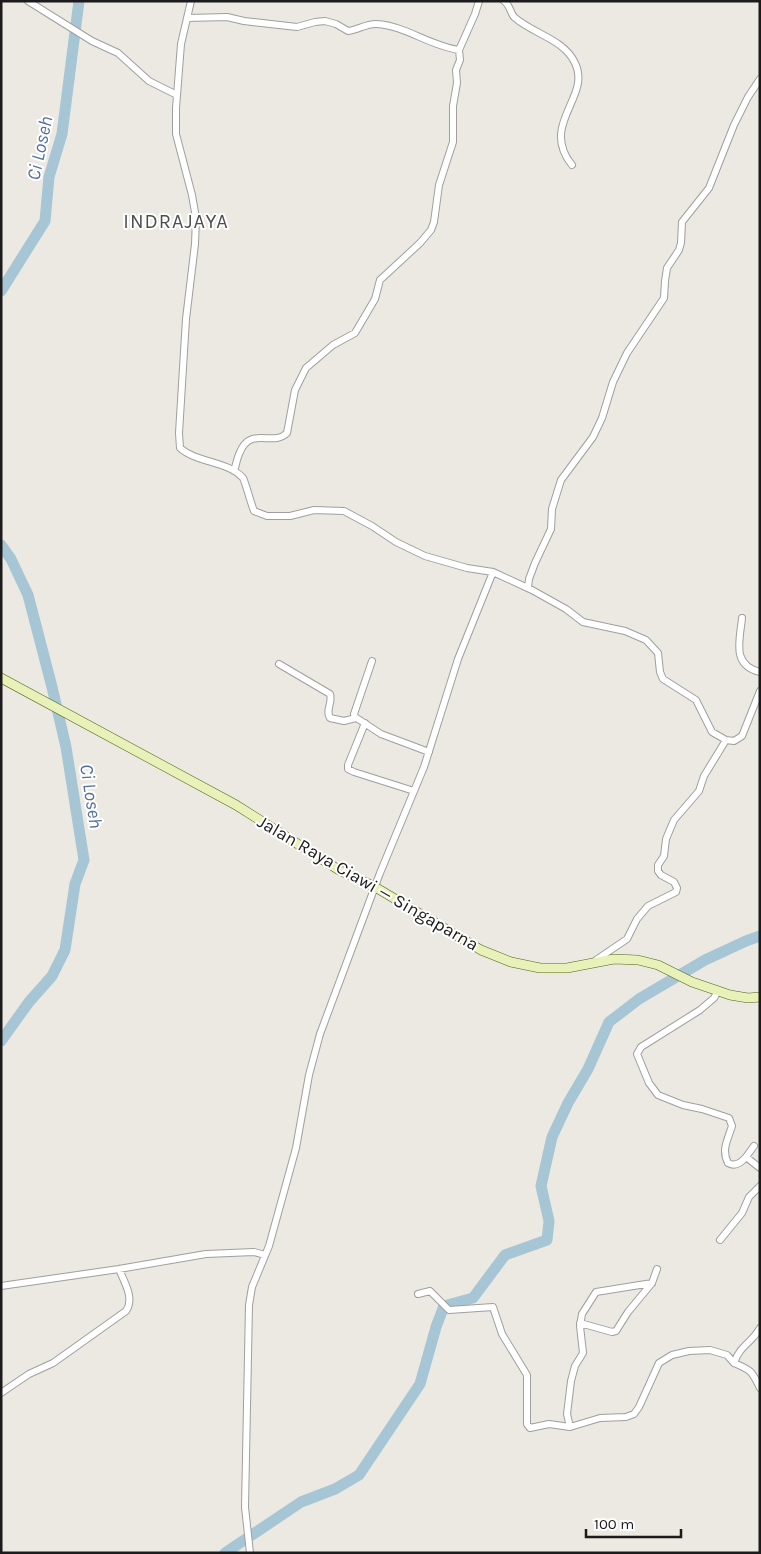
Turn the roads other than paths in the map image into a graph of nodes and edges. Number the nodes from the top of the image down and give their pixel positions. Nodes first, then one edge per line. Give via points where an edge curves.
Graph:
1 (28, 1) edge
2 (191, 1) edge
3 (479, 1) edge
4 (504, 1) edge
5 (187, 18) junction
6 (458, 50) junction
7 (760, 79) edge
8 (177, 94) junction
9 (572, 165) dead end
10 (234, 471) junction
11 (493, 572) junction
12 (528, 588) junction
13 (742, 618) dead end
14 (372, 661) dead end
15 (279, 664) dead end
16 (760, 672) edge
17 (1, 678) edge
18 (760, 692) edge
19 (356, 718) junction
20 (364, 724) junction
21 (726, 740) junction
22 (429, 752) junction
23 (414, 791) junction
24 (375, 887) junction
25 (586, 965) junction
26 (718, 991) junction
27 (760, 997) edge
28 (754, 1146) dead end
29 (746, 1157) junction
30 (760, 1168) edge
31 (760, 1186) edge
32 (720, 1240) dead end
33 (265, 1255) junction
34 (119, 1269) junction
35 (657, 1269) dead end
36 (652, 1283) junction
37 (1, 1286) edge
38 (418, 1294) dead end
39 (580, 1323) junction
40 (760, 1328) edge
41 (734, 1363) junction
42 (760, 1388) edge
43 (1, 1393) edge
44 (570, 1427) junction
45 (250, 1553) edge

1 - 8 street via 92,41 118,53 149,81
2 - 5 street
3 - 6 street
4 - 9 street via 514,16 564,48 577,66 579,78 561,134 563,150
5 - 6 street via 227,17 244,22 296,27 330,22 348,31 377,24 401,29
5 - 8 street via 181,44
6 - 10 street via 460,60 456,70 453,142 439,185 431,230 380,280 375,299 355,333 333,345 306,368 296,390 287,433 279,438 258,437 248,442 240,452
7 - 12 street via 734,125 710,188 682,222 679,250 667,268 664,298 626,353 593,437 561,480 552,508 551,529 535,563
8 - 10 street via 176,134 196,218 186,319 180,448 188,455
10 - 11 street via 244,479 254,511 267,516 290,516 314,510 344,511 425,556
11 - 12 street
11 - 22 street via 458,659
12 - 21 street via 583,622 625,631 646,640 658,653 663,679 696,700 712,732
13 - 16 street via 740,657 750,668
14 - 19 street via 354,714
15 - 19 street via 330,694 330,718 344,721
17 - 24 main road, Jalan Raya Ciawi — Singaparna via 236,805 339,870
18 - 21 street via 742,736 734,741
19 - 20 street
20 - 22 street
20 - 23 street via 348,769
21 - 25 street via 704,776 699,791 674,820 666,839 658,872 674,882 676,892 648,906 627,939
22 - 23 street
23 - 24 street
24 - 25 main road, Jalan Raya Ciawi — Singaparna via 481,950 511,962 540,968
24 - 33 street via 320,1034 296,1148
25 - 26 main road, Jalan Raya Ciawi — Singaparna via 614,959 638,960
26 - 27 main road, Jalan Raya Ciawi — Singaparna via 748,998
26 - 29 street via 704,1006 641,1047 637,1054 649,1083 658,1095 729,1118 732,1126 724,1155 728,1163 742,1163
28 - 29 street
29 - 30 street
31 - 32 street
33 - 34 street via 254,1252 206,1254
33 - 45 street via 252,1287 249,1305 245,1507
34 - 37 street
34 - 43 street via 130,1300 126,1311 53,1363
35 - 36 street
36 - 39 street via 596,1292
36 - 39 street via 616,1332
38 - 44 street via 430,1291 450,1310 493,1307 502,1334 526,1375 527,1426
39 - 44 street via 583,1353 571,1381 567,1414
40 - 41 street via 742,1348
41 - 42 street via 747,1368
41 - 44 street via 727,1355 710,1350 672,1355 660,1363 634,1414 600,1418

